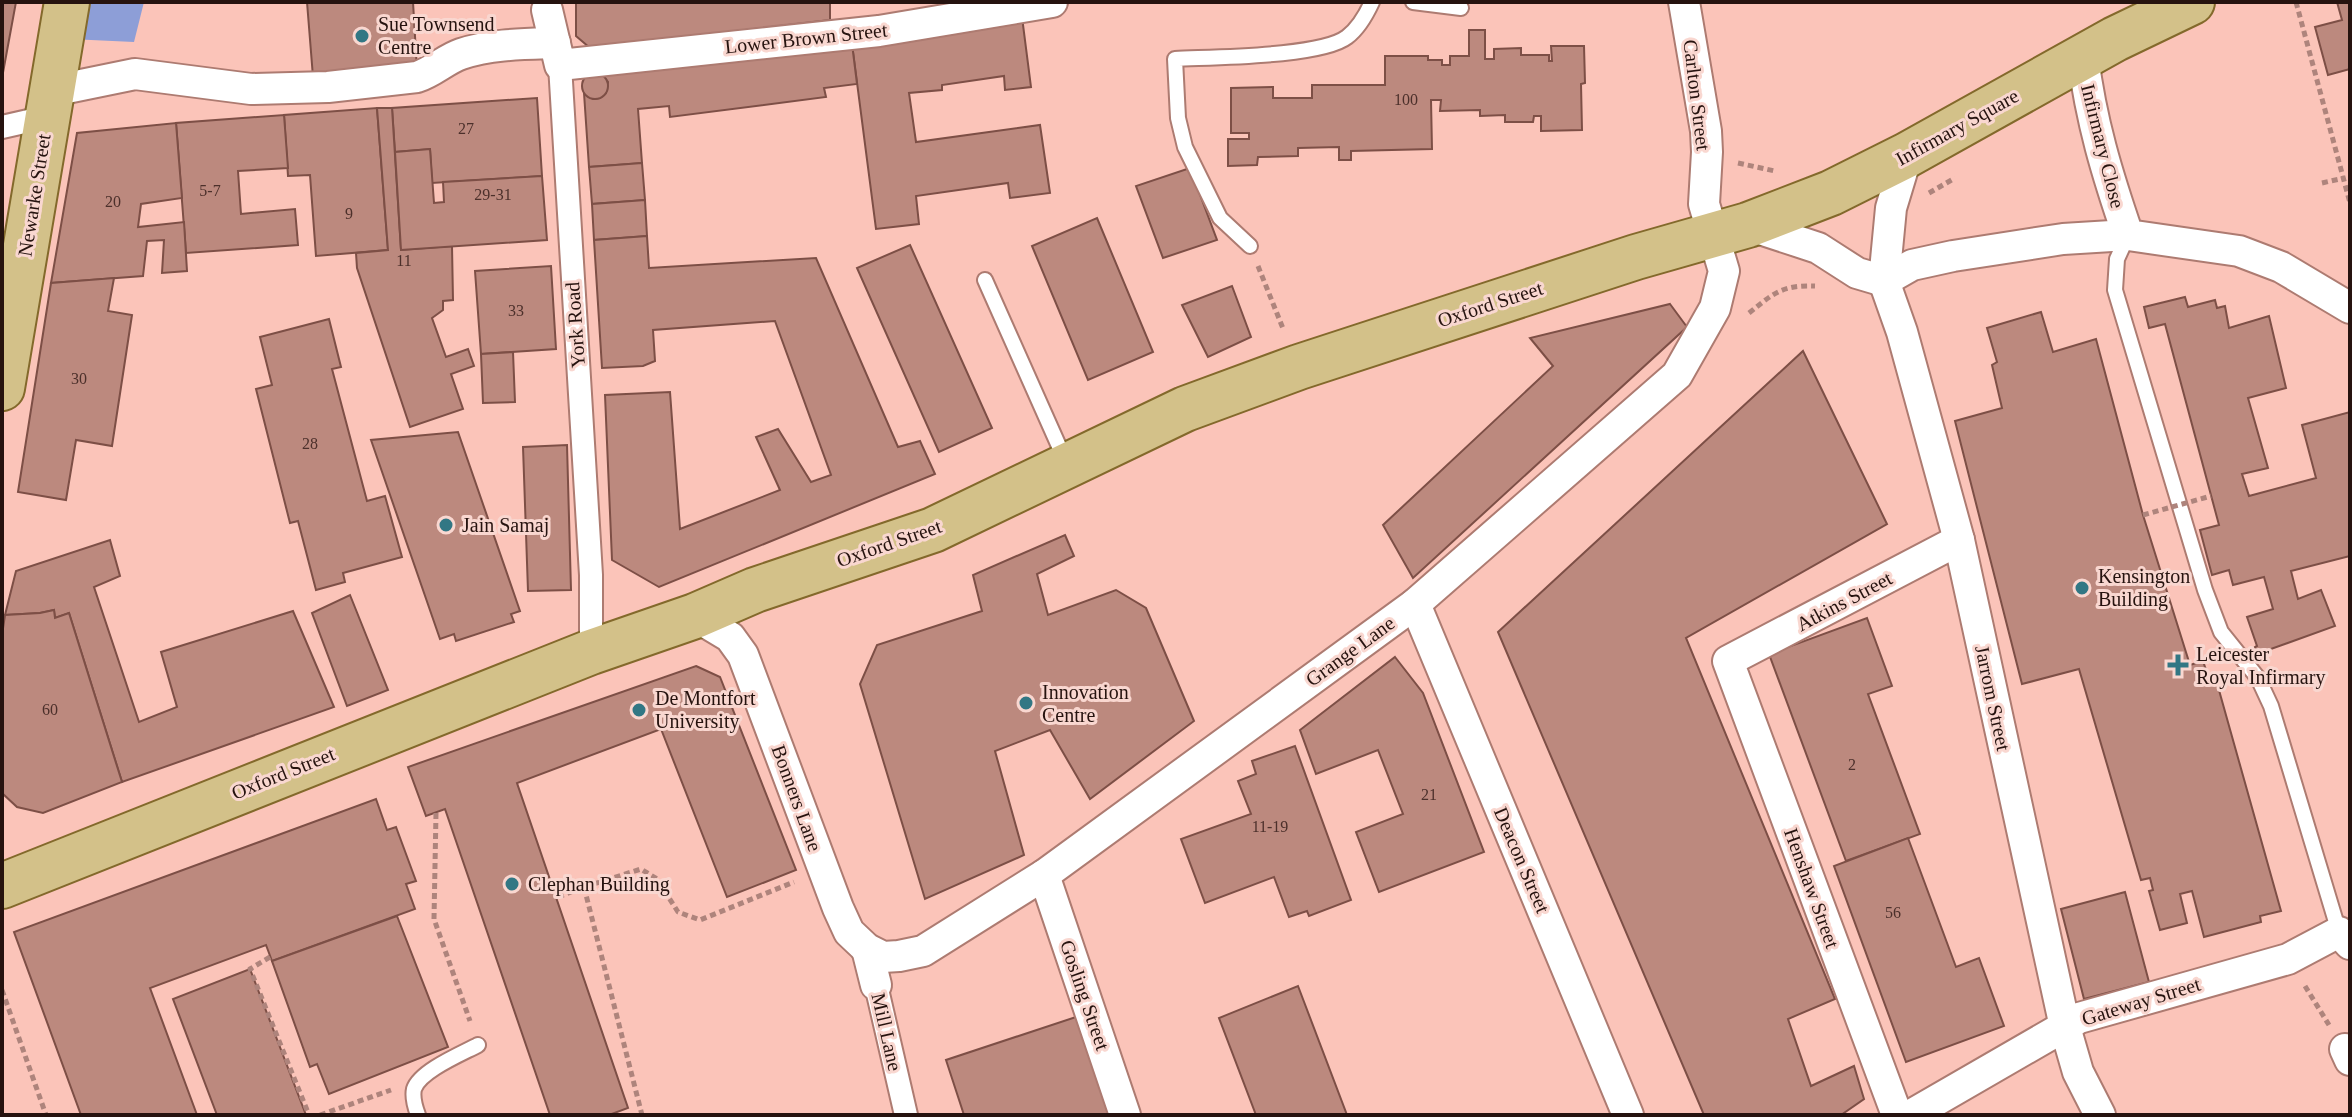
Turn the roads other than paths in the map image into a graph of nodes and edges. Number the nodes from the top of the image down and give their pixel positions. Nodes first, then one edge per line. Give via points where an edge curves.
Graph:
1 (67, 2) edge
2 (1052, 2) edge
3 (1372, 2) edge
4 (1413, 2) edge
5 (1684, 2) edge
6 (2192, 2) edge
7 (547, 5) edge
8 (1461, 8) dead end
9 (878, 16) edge
10 (557, 54) junction
11 (2083, 57) junction
12 (49, 104) junction
13 (2, 127) edge
14 (1907, 155) junction
15 (1731, 230) junction
16 (2128, 235) junction
17 (1250, 246) road end
18 (985, 280) dead end
19 (1884, 281) junction
20 (2350, 308) edge
21 (2, 388) edge
22 (1067, 464) junction
23 (1959, 540) junction
24 (1415, 604) junction
25 (695, 616) junction
26 (591, 652) junction
27 (1728, 661) joint
28 (2, 852) edge
29 (65, 859) junction
30 (1044, 875) junction
31 (2, 886) edge
32 (2344, 938) edge
33 (867, 949) junction
34 (876, 985) joint
35 (2065, 1027) junction
36 (478, 1045) road end
37 (418, 1115) edge
38 (906, 1115) edge
39 (1125, 1115) edge
40 (1628, 1115) edge
41 (1897, 1115) edge
42 (1911, 1115) edge
43 (2100, 1115) edge

1 - 12 main road, Newarke Street
2 - 9 street, Lower Brown Street
3 - 17 lane via 1347,38 1328,47 1175,59 1185,147 1220,218
4 - 8 lane
5 - 15 street, Carlton Street via 1706,131 1704,204
6 - 11 main road, Infirmary Square
7 - 10 street, York Road
9 - 10 street, Lower Brown Street
10 - 12 street, Lower Brown Street via 513,45 459,54 417,77 328,87 251,89 135,74
10 - 26 street, York Road via 591,575
11 - 14 main road, Infirmary Square
11 - 16 street, Infirmary Close via 2106,171
12 - 13 street
12 - 21 main road, Newarke Street
14 - 15 main road, Infirmary Square via 1831,193
14 - 19 street, Jarrom Street via 1891,208
15 - 19 street via 1818,248 1857,273
15 - 22 main road, Oxford Street via 1299,367 1185,409
15 - 24 street, Grange Lane via 1715,308 1677,375
16 - 19 street via 1966,253 1912,265
16 - 20 street, Infirmary Close via 2239,251 2281,267
16 - 32 lane via 2117,259 2115,290 2201,575 2221,632 2258,678 2271,706
18 - 22 lane
19 - 23 street, Jarrom Street
22 - 25 main road, Oxford Street via 933,530 755,590
23 - 27 street, Atkins Street
23 - 35 street, Jarrom Street
24 - 30 street, Grange Lane
24 - 40 street, Deacon Street
25 - 26 main road, Oxford Street
25 - 33 street, Bonners Lane via 730,637 743,655 849,932
26 - 29 main road, Oxford Street
27 - 41 street, Henshaw Street
28 - 29 main road, Oxford Street
29 - 31 main road, Oxford Street
30 - 33 street, Grange Lane via 923,951 883,957
30 - 39 street, Gosling Street
32 - 35 street, Gateway Street via 2079,1018
33 - 34 street, Mill Lane
34 - 38 street, Mill Lane
35 - 42 street, Gateway Street
35 - 43 street, Jarrom Street via 2078,1072
36 - 37 lane via 425,1075 415,1088

